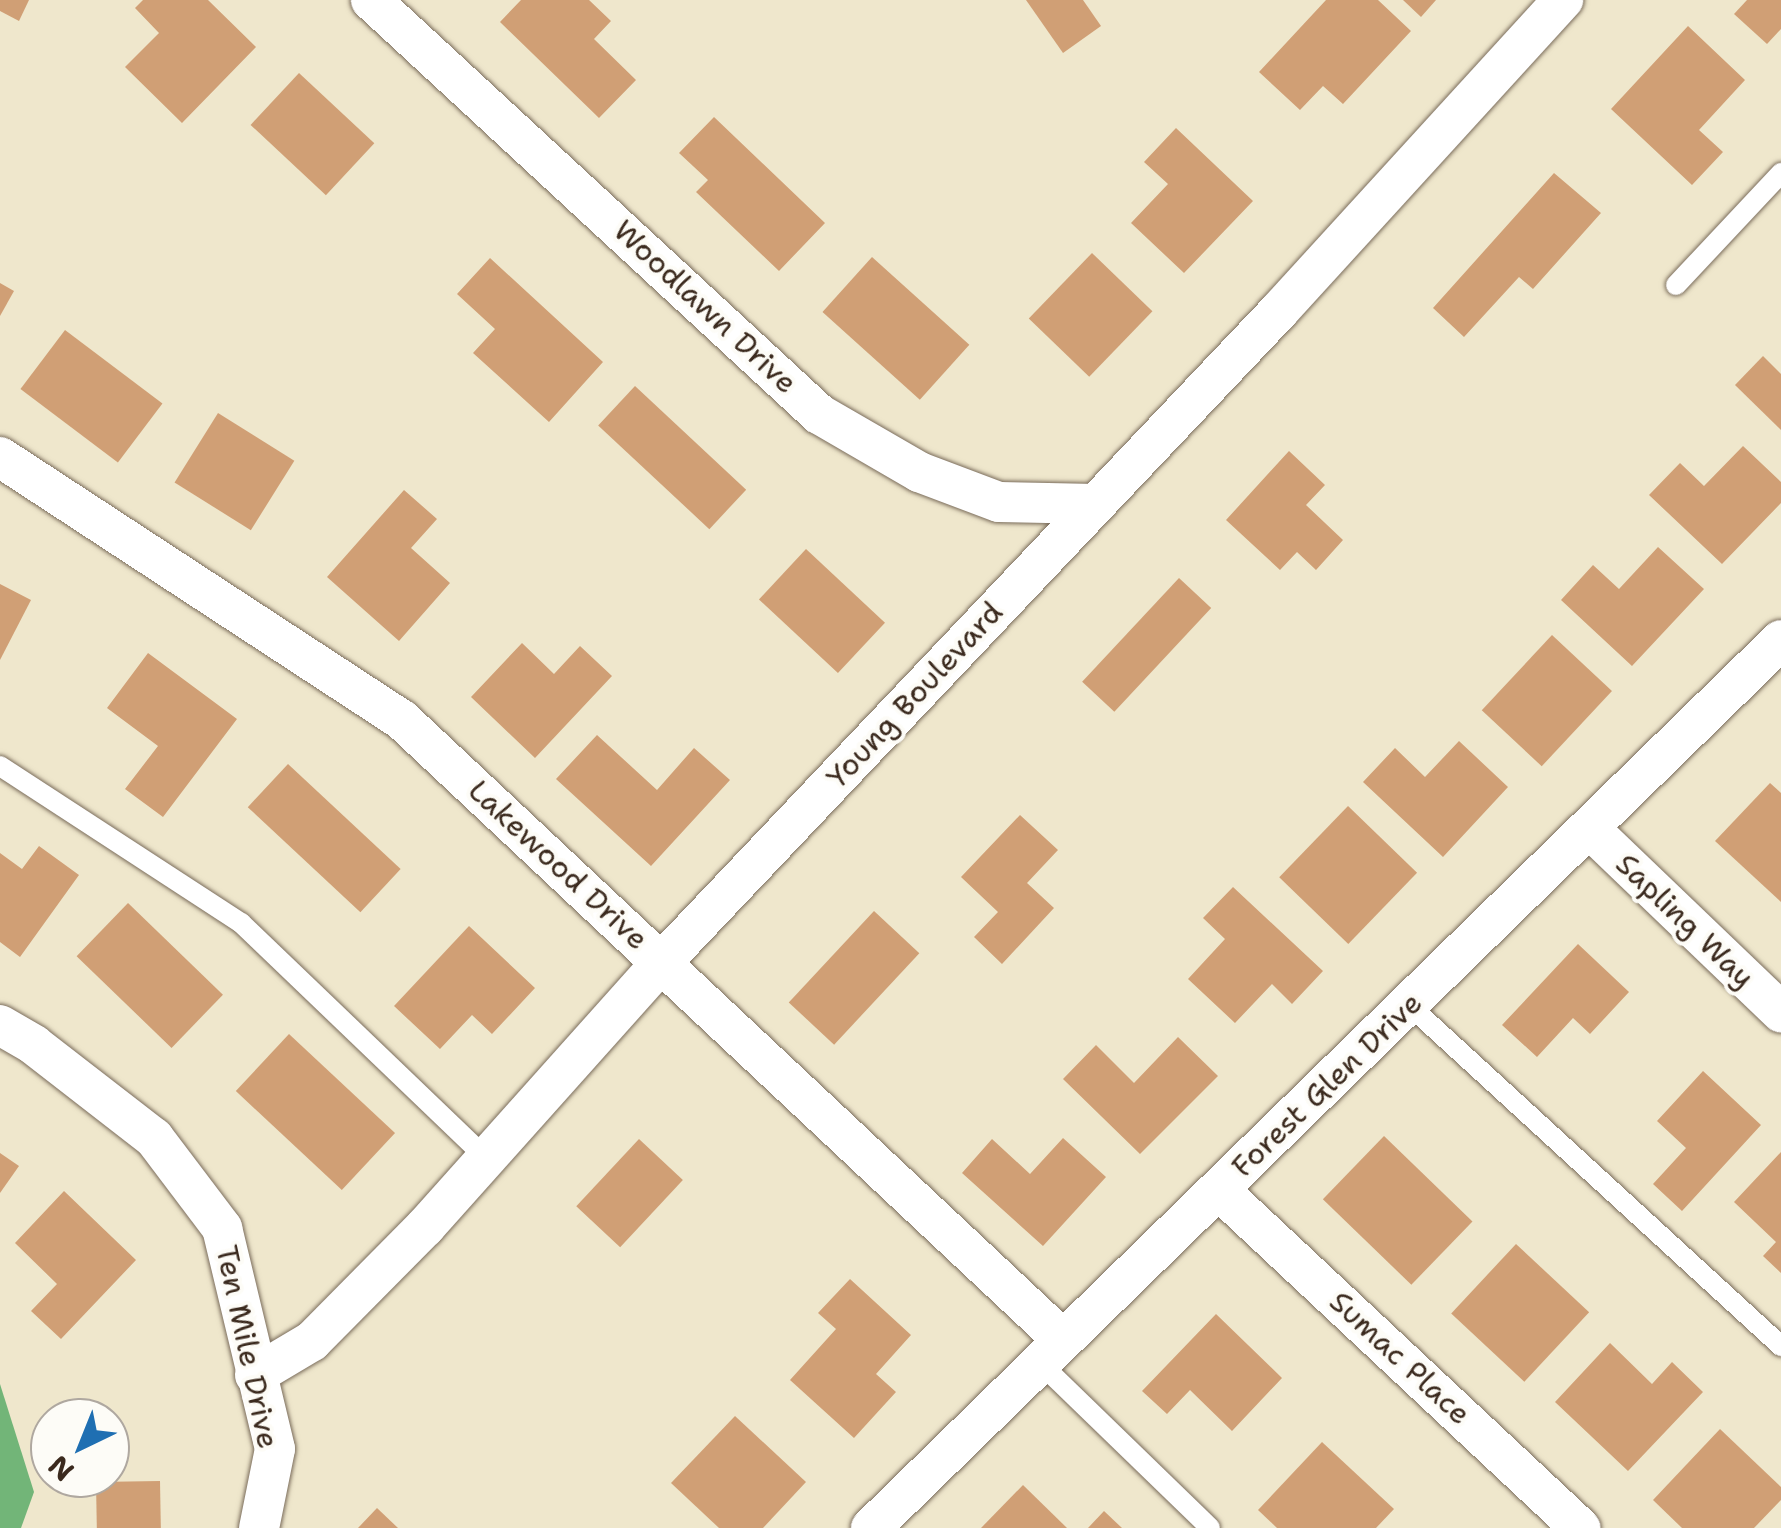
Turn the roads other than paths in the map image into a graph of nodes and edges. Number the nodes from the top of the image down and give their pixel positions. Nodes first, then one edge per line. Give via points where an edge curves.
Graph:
1 (371, 0) edge
2 (1563, 0) edge
3 (1781, 173) edge
4 (1676, 285) dead end
5 (0, 458) edge
6 (1096, 504) junction
7 (1781, 640) edge
8 (0, 766) edge
9 (1590, 829) junction
10 (662, 962) junction
11 (1410, 1005) junction
12 (1781, 1012) edge
13 (0, 1025) edge
14 (486, 1158) junction
15 (1219, 1190) junction
16 (1781, 1346) edge
17 (1051, 1350) junction
18 (254, 1375) junction
19 (259, 1528) edge
20 (871, 1528) edge
21 (1210, 1528) edge
22 (1580, 1528) edge

1 - 6 street, Woodlawn Drive via 819,414 919,472 999,502
2 - 6 street, Young Boulevard
3 - 4 lane
5 - 10 street, Lakewood Drive via 402,720
6 - 10 street, Young Boulevard
7 - 9 street, Forest Glen Drive
8 - 14 lane via 241,922
9 - 11 street, Forest Glen Drive
9 - 12 street, Sapling Way
10 - 14 street, Young Boulevard
10 - 17 street, Lakewood Drive
11 - 15 street, Forest Glen Drive
11 - 16 lane
13 - 18 street, Ten Mile Drive via 154,1138 222,1228
14 - 18 street, Young Boulevard via 312,1341
15 - 17 street, Forest Glen Drive
15 - 22 street, Sumac Place
17 - 20 street, Forest Glen Drive
17 - 21 lane
18 - 19 street, Ten Mile Drive via 274,1449

